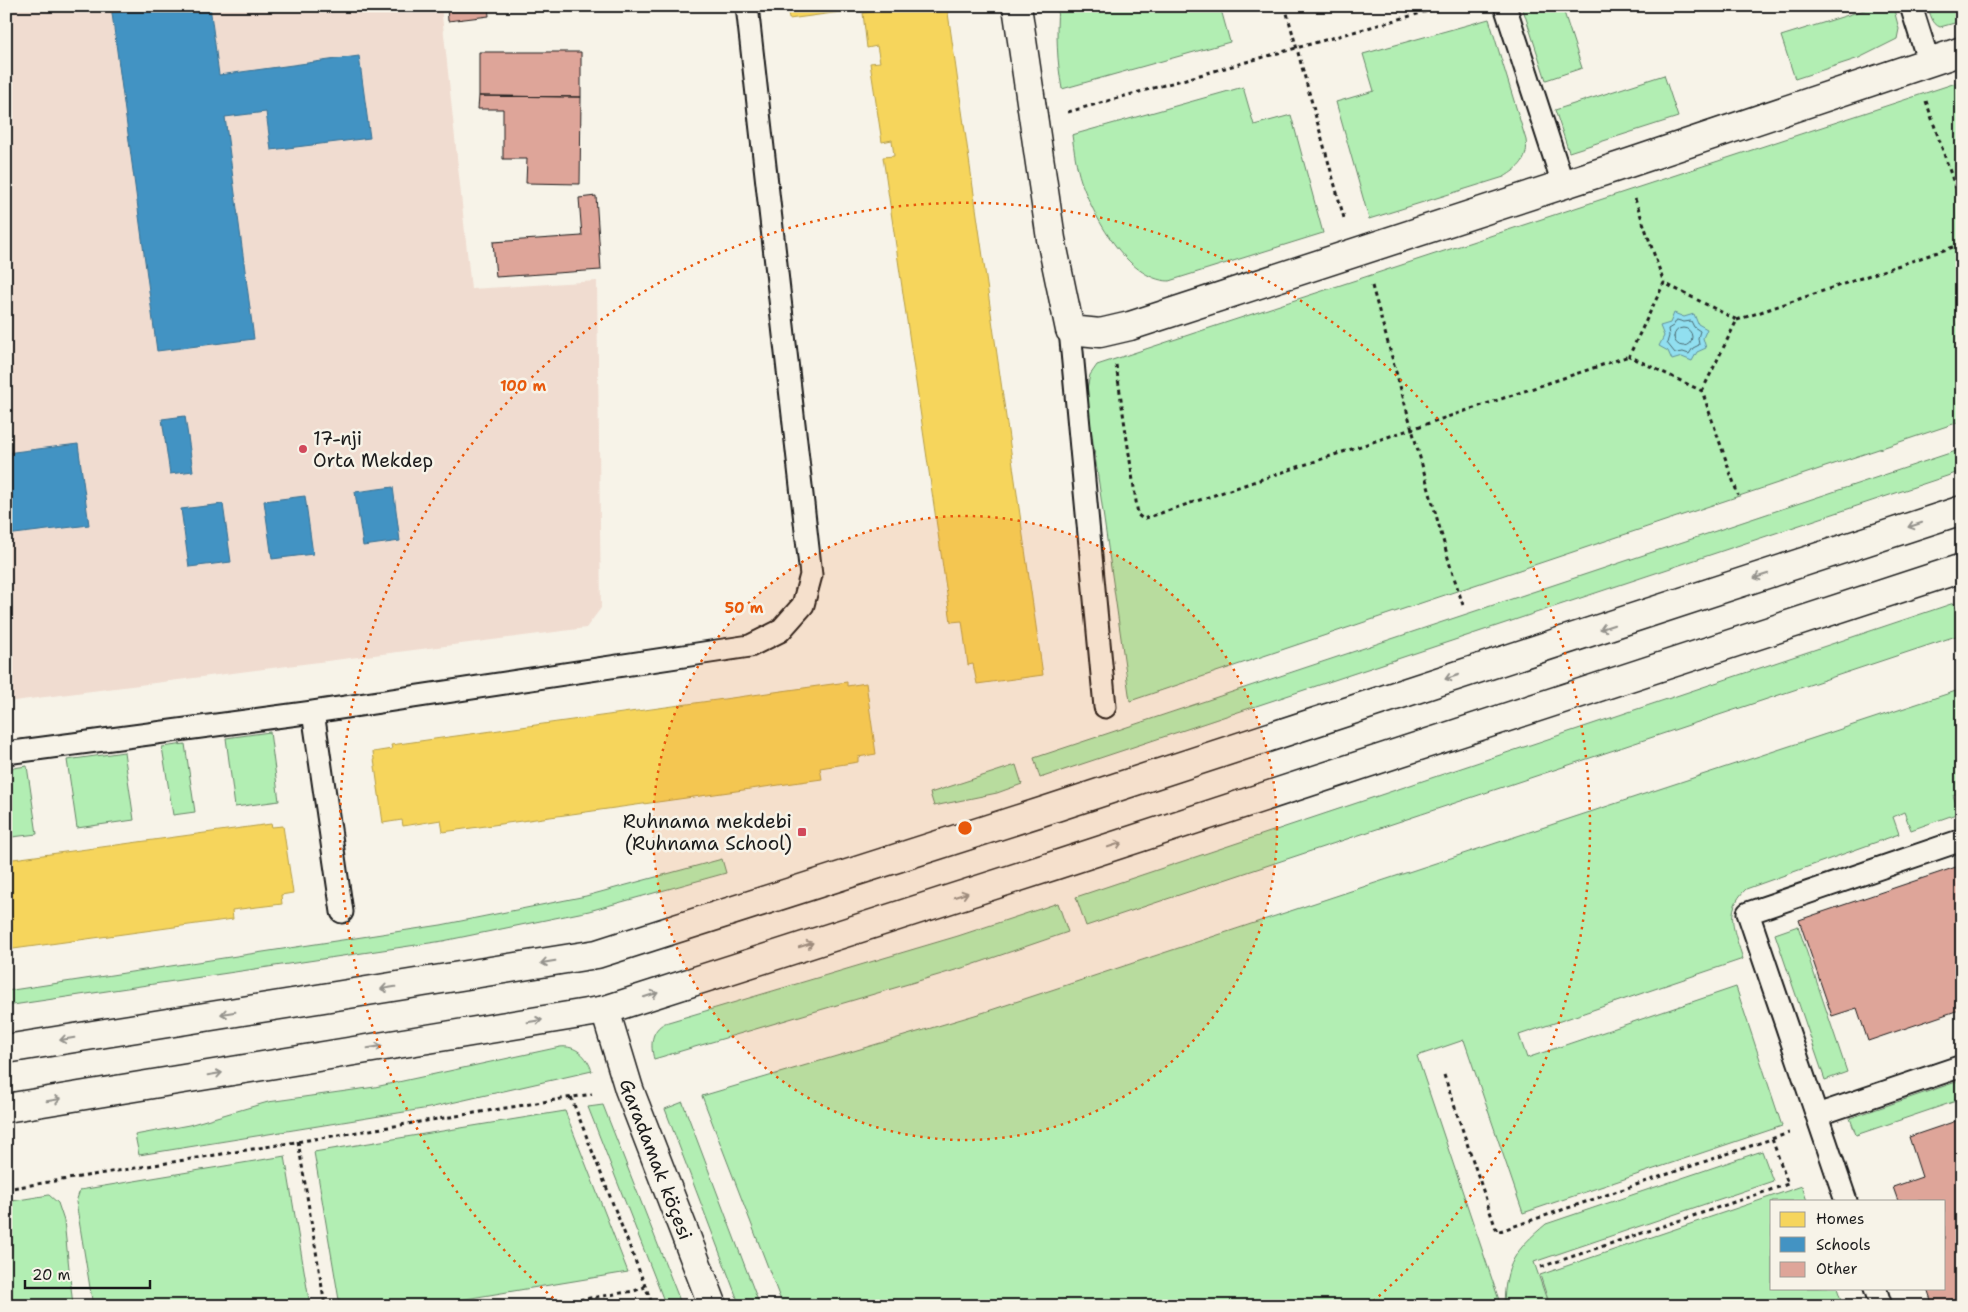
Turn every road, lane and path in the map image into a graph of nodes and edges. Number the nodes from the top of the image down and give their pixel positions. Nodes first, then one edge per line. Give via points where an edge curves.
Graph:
1 (747, 6) edge
2 (1017, 6) edge
3 (1285, 6) edge
4 (1446, 6) edge
5 (1505, 6) edge
6 (1911, 6) edge
7 (1296, 48) junction
8 (1962, 51) edge
9 (1929, 63) junction
10 (1924, 95) dead end
11 (1067, 112) dead end
12 (1563, 184) junction
13 (1632, 190) dead end
14 (1962, 207) edge
15 (1346, 226) dead end
16 (1962, 244) edge
17 (1369, 277) dead end
18 (1664, 283) junction
19 (1737, 320) junction
20 (1070, 330) junction
21 (1629, 356) junction
22 (1116, 360) dead end
23 (1702, 391) junction
24 (1412, 429) junction
25 (1738, 495) dead end
26 (1962, 510) edge
27 (1962, 568) edge
28 (1463, 604) dead end
29 (1105, 707) dead end
30 (313, 712) junction
31 (6, 753) edge
32 (1962, 840) edge
33 (342, 912) dead end
34 (605, 1010) junction
35 (6, 1049) edge
36 (1962, 1066) edge
37 (1444, 1075) dead end
38 (598, 1093) dead end
39 (572, 1097) junction
40 (6, 1108) edge
41 (1817, 1115) junction
42 (1772, 1138) junction
43 (298, 1141) junction
44 (6, 1189) edge
45 (1846, 1200) edge
46 (1541, 1267) dead end
47 (645, 1287) junction
48 (1876, 1290) edge
49 (325, 1306) edge
50 (540, 1306) edge
51 (653, 1306) edge
52 (713, 1306) edge
53 (1881, 1306) edge

1 - 30 lane via 811,575 803,605 780,631 750,646
2 - 20 main road via 1051,240
3 - 7 path
4 - 7 path
5 - 12 lane
6 - 9 lane
7 - 11 path
7 - 15 path
8 - 9 main road
9 - 12 main road
10 - 14 path
12 - 20 main road via 1130,326 1100,332
13 - 18 path
16 - 19 path
17 - 24 path
18 - 19 path
18 - 21 path
19 - 23 path
20 - 29 lane
21 - 23 path
21 - 24 path
22 - 24 path via 1138,515 1143,519
23 - 25 path
24 - 28 path
26 -> 35 main road via 1070,803 596,954
34 -> 27 main road
30 - 31 lane
30 - 33 lane
32 - 41 lane via 1748,913
40 -> 34 main road
34 - 52 main road, Garadamak köçesi via 629,1089
36 - 41 lane
37 - 42 path via 1497,1232
38 - 39 path
39 - 43 path
39 - 47 path
41 - 42 path via 1794,1131
41 - 45 lane
42 - 46 path via 1788,1184
43 - 44 path
43 - 49 path
47 - 50 path
47 - 51 path
48 - 53 lane

